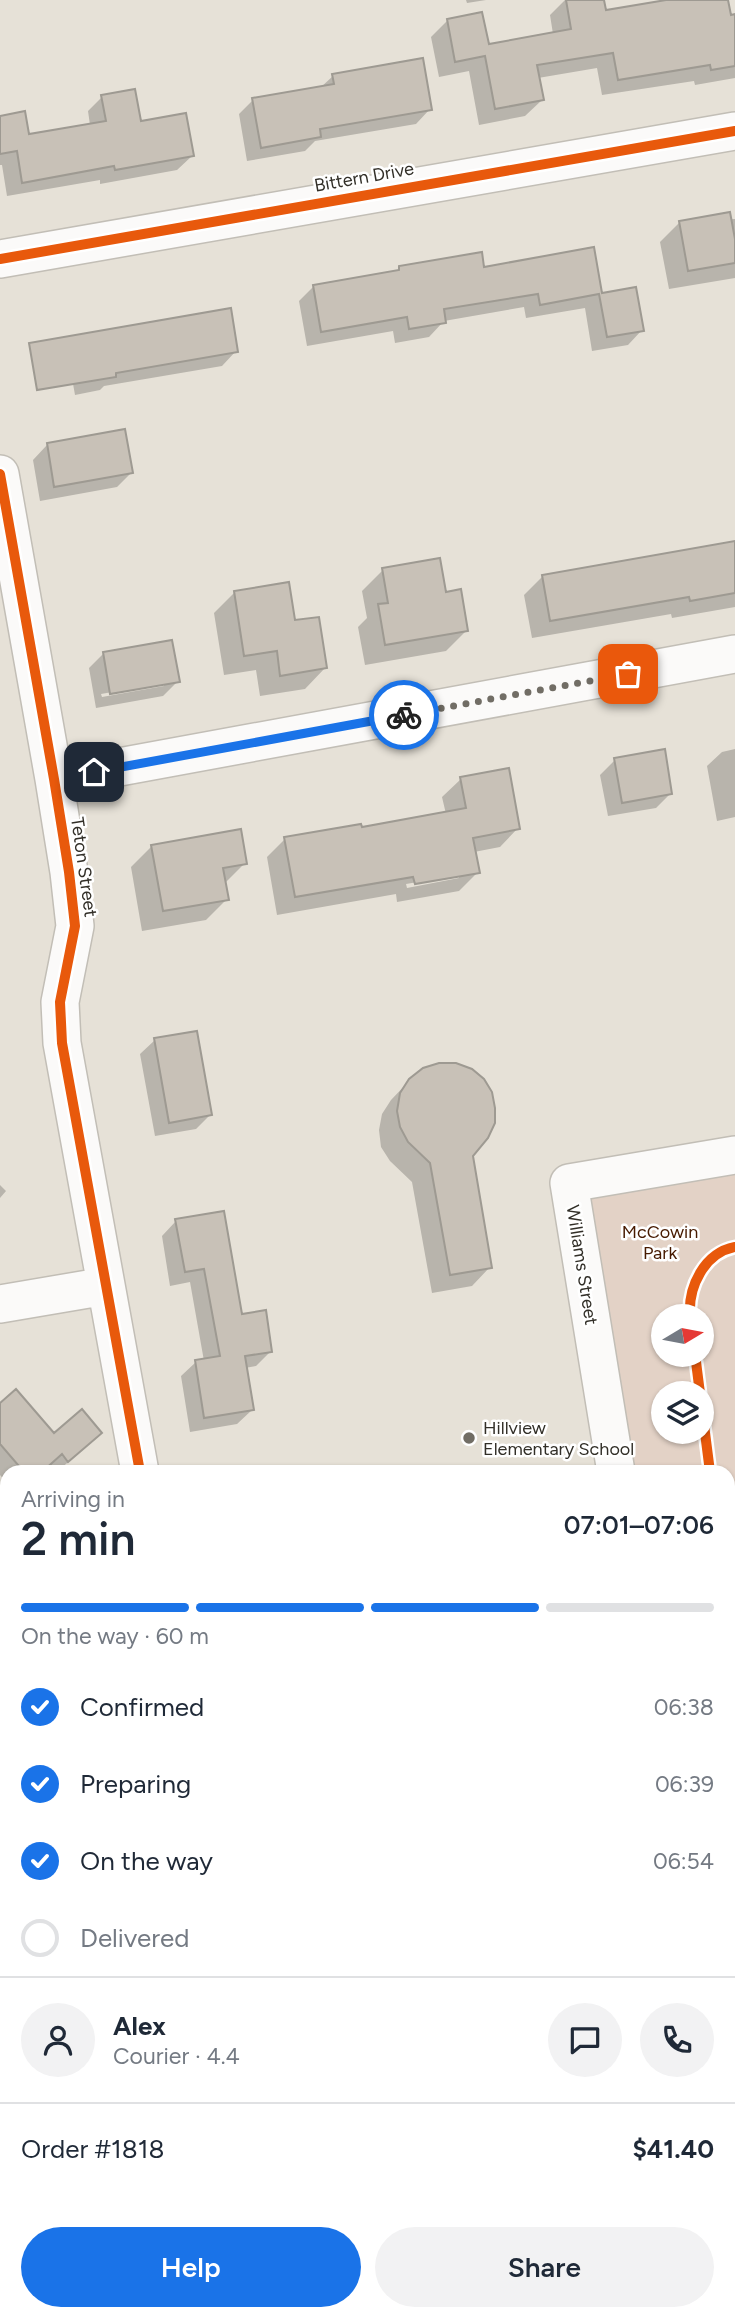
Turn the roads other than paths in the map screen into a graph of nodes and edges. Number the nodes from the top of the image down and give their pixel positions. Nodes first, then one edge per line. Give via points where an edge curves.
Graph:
1 (735, 131) edge
2 (0, 259) edge
3 (0, 474) edge
4 (735, 654) edge
5 (54, 779) junction
6 (735, 1155) edge
7 (106, 1286) junction
8 (0, 1304) edge
9 (139, 1465) edge
10 (615, 1465) edge

1 - 2 street, Bittern Drive
3 - 5 street, Teton Street
4 - 5 street
5 - 7 street, Teton Street via 75,926 60,1002 62,1043
6 - 10 street, Williams Street via 569,1183
7 - 8 street
7 - 9 street, Teton Street

